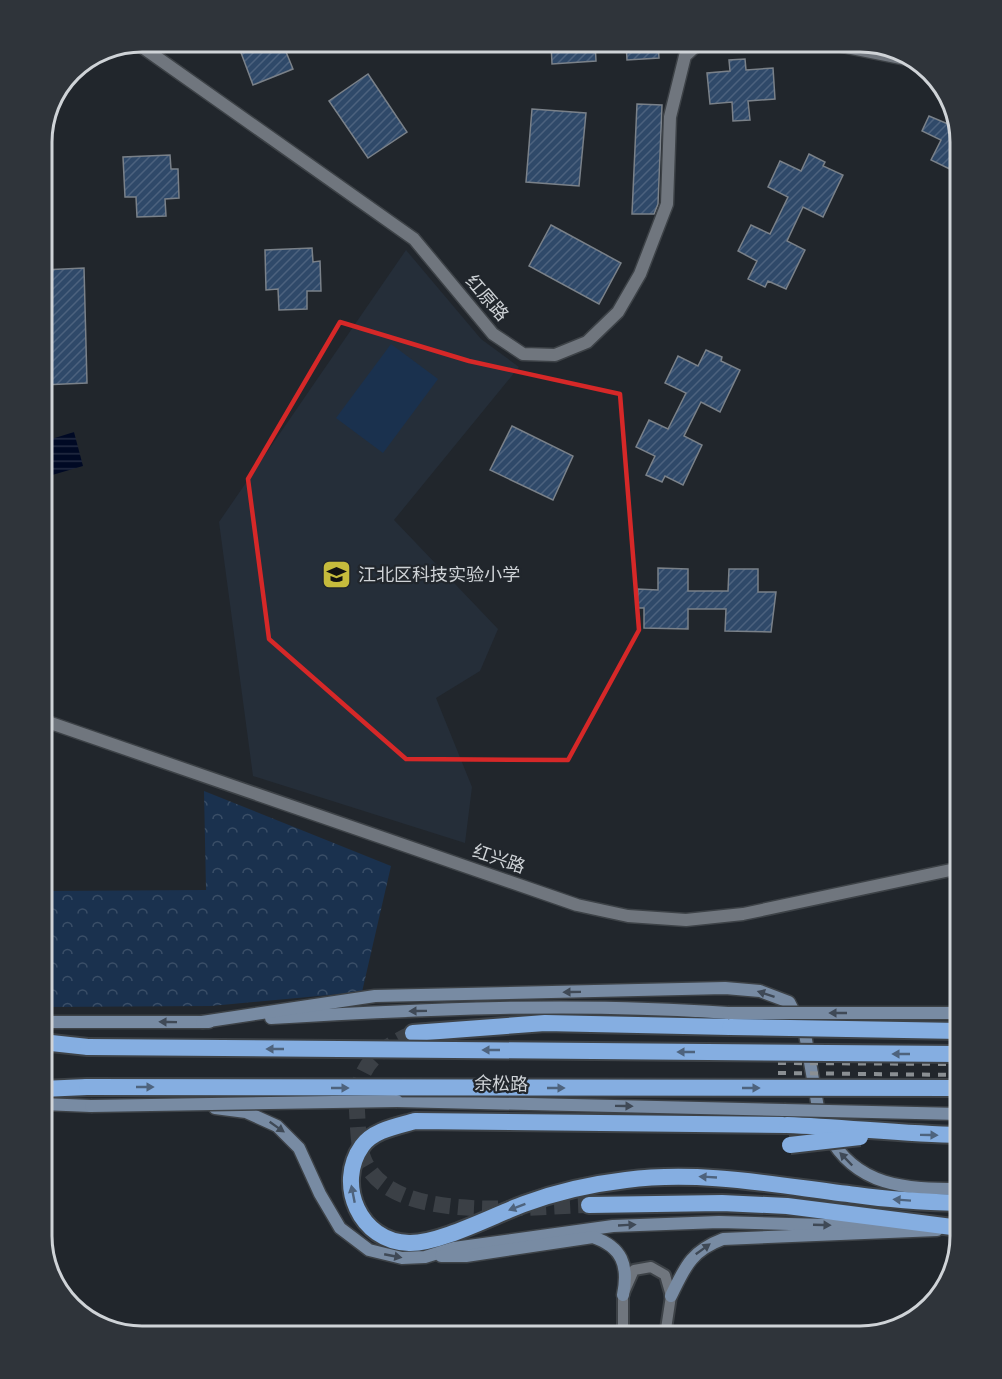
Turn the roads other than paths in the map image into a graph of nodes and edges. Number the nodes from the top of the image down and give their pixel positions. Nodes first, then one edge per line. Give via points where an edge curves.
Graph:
1 (151, 53) edge
2 (688, 53) edge
3 (53, 724) edge
4 (950, 870) edge
5 (950, 1013) edge
6 (729, 1020) junction
7 (53, 1022) edge
8 (202, 1022) junction
9 (950, 1031) edge
10 (414, 1033) tunnel mouth
11 (53, 1043) edge
12 (950, 1054) edge
13 (950, 1088) edge
14 (53, 1089) edge
15 (53, 1104) edge
16 (202, 1106) junction
17 (950, 1114) edge
18 (786, 1118) junction
19 (902, 1134) junction
20 (950, 1135) edge
21 (790, 1145) dead end
22 (950, 1189) edge
23 (950, 1203) edge
24 (589, 1205) tunnel mouth
25 (950, 1228) edge
26 (950, 1229) edge
27 (950, 1229) edge
28 (425, 1257) junction
29 (623, 1295) junction
30 (671, 1296) junction
31 (623, 1326) dead end
32 (666, 1326) edge

1 - 2 street, 红原路 via 414,239 493,334 523,354 555,355 587,342 618,312 640,274 667,204 670,117
3 - 4 street, 红兴路 via 577,905 628,916 686,920 743,914
5 -> 6 main road, bridge
6 -> 8 main road via 663,1008 373,1012
6 - 9 highway, bridge
6 - 10 highway via 544,1023
8 -> 7 main road
22 -> 8 main road via 889,1183 859,1173 836,1149 820,1118 805,1034 789,1002 760,991 725,988 375,996
12 -> 11 highway, 余松路, bridge via 88,1047
14 -> 13 highway, 余松路, bridge
15 - 16 main road, 余松路, bridge
16 -> 18 main road, 余松路, bridge via 397,1101
16 -> 28 main road, bridge via 246,1112 277,1126 299,1148 340,1228 369,1250 402,1258
17 - 18 main road, 余松路, bridge
18 - 19 highway, bridge
23 -> 18 highway via 893,1200 741,1179 649,1177 595,1185 537,1200 434,1239 408,1243 381,1234 361,1219 351,1192 352,1167 363,1144 387,1128 415,1121
19 -> 20 highway, bridge
19 - 21 highway, bridge
24 - 25 highway via 787,1206
28 -> 26 main road via 454,1248 642,1224 719,1222
30 -> 27 main road via 685,1266 702,1246 723,1239
28 - 29 main road via 466,1256 593,1237 610,1243 622,1259 627,1277
29 - 30 street via 634,1270 651,1268 665,1275
29 - 31 street
30 - 32 street

